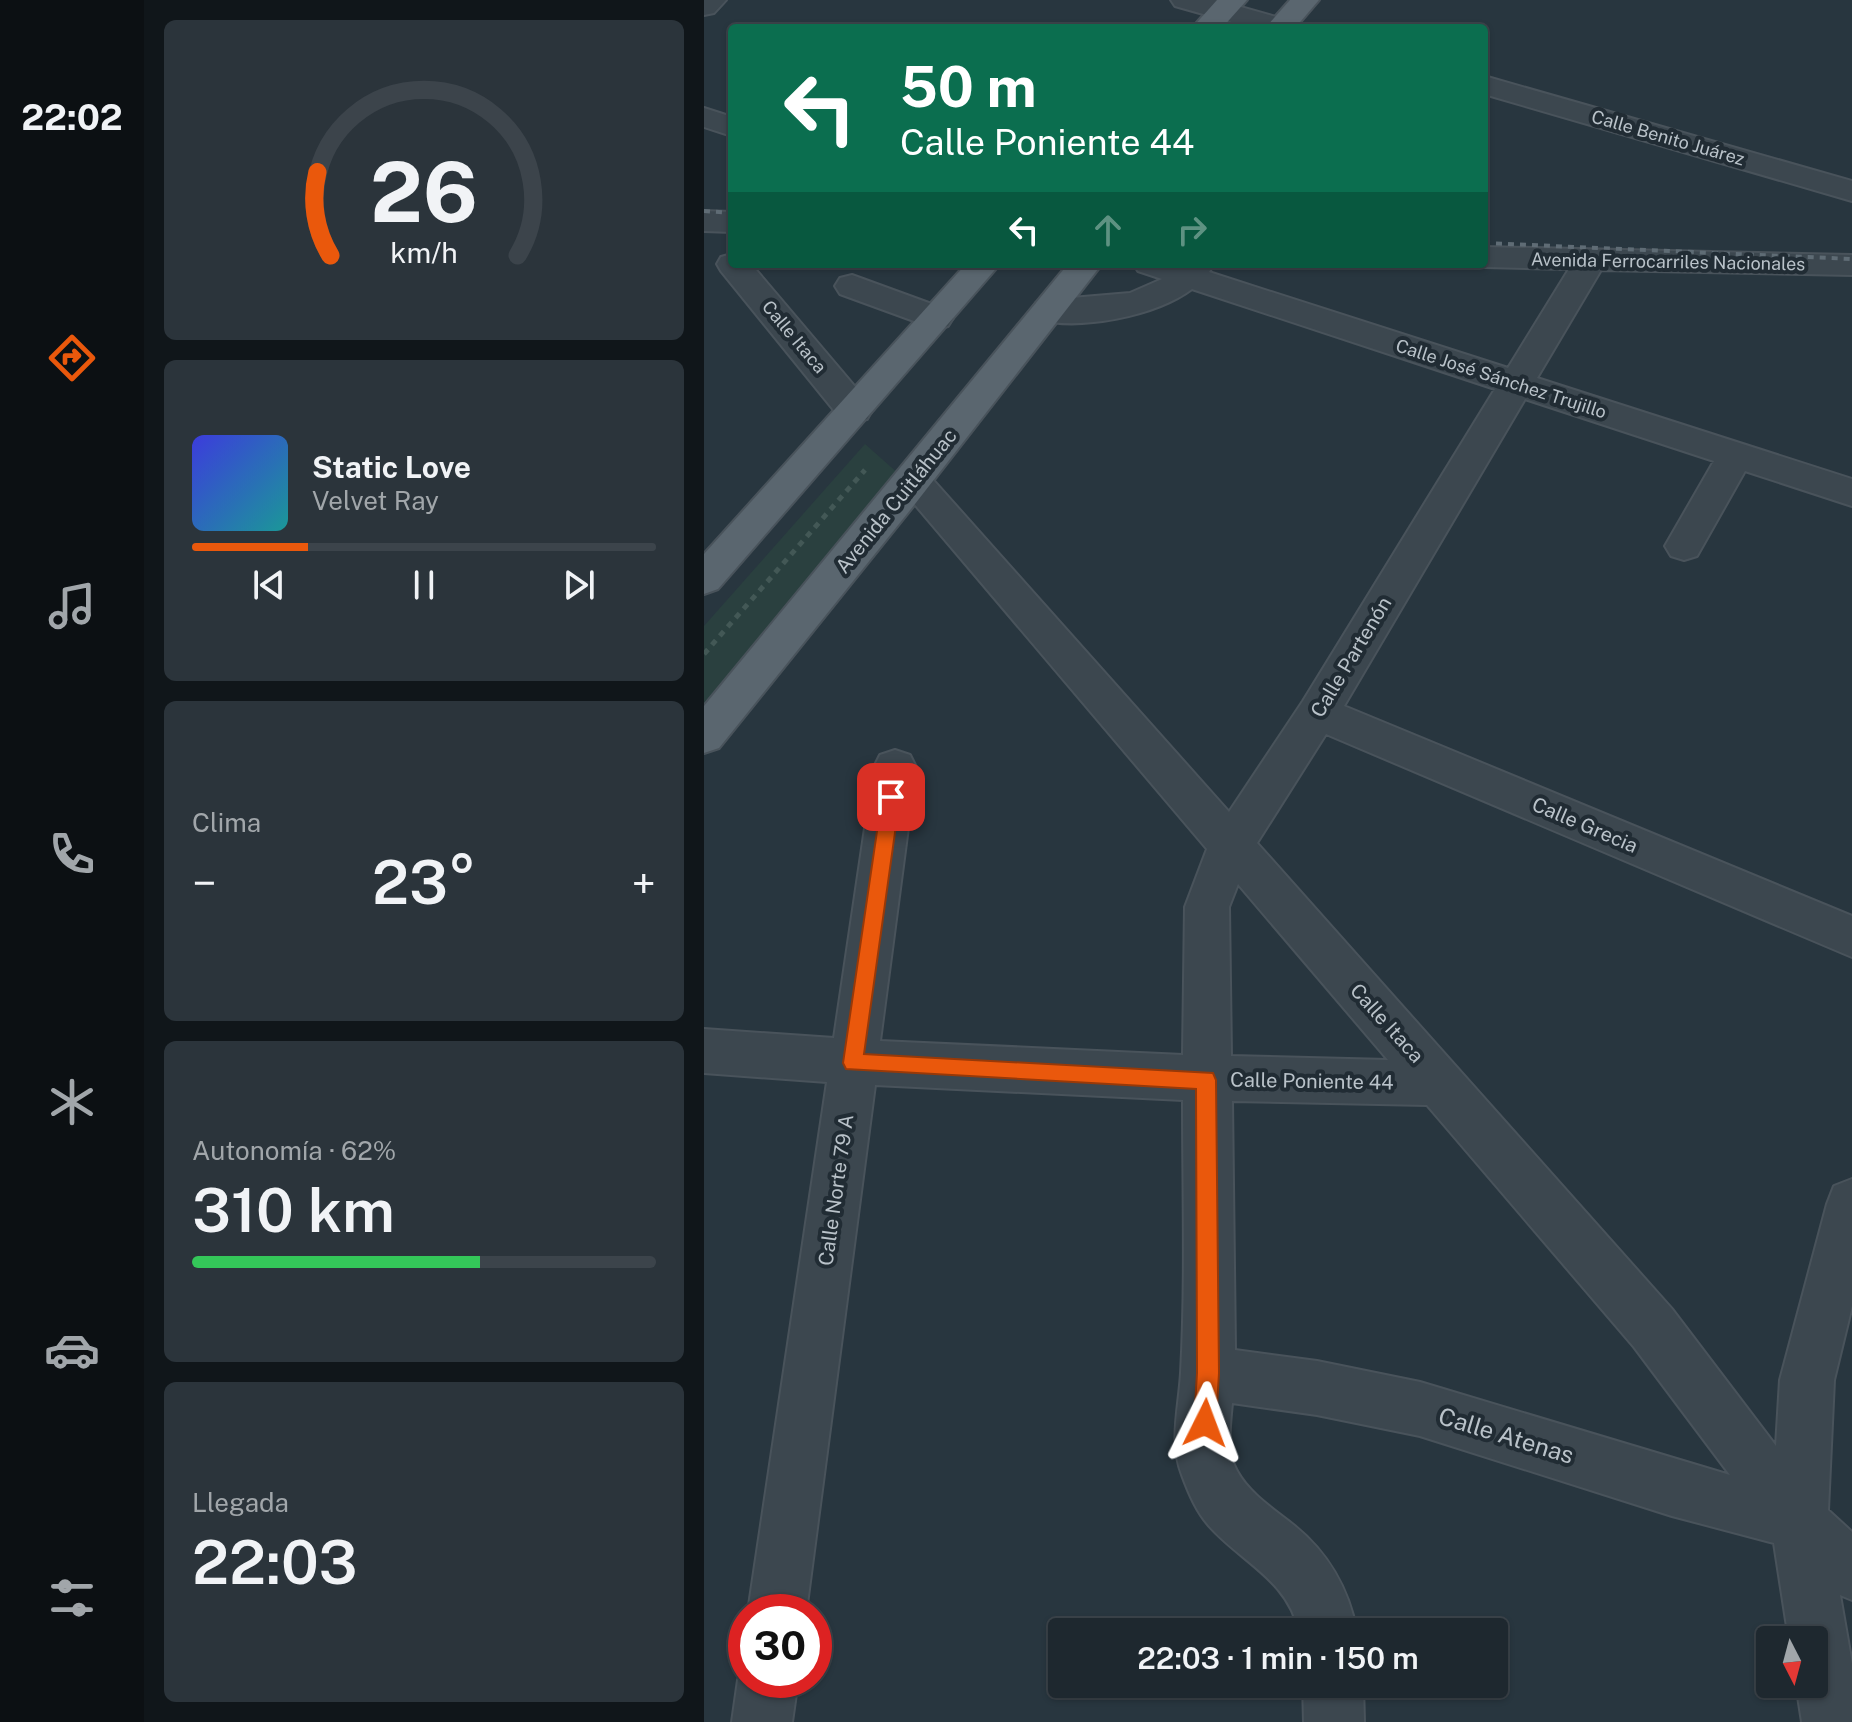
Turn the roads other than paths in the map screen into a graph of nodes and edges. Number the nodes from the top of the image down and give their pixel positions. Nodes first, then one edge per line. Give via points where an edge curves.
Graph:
1 (712, 0) edge
2 (1185, 0) edge
3 (1305, 0) edge
4 (704, 7) edge
5 (1221, 13) edge
6 (1265, 24) edge
7 (1284, 24) edge
8 (1488, 86) edge
9 (704, 117) edge
10 (728, 126) edge
11 (1852, 191) edge
12 (704, 221) edge
13 (728, 248) edge
14 (1488, 257) edge
15 (1590, 261) junction
16 (1852, 265) edge
17 (744, 268) edge
18 (980, 268) edge
19 (1083, 268) edge
20 (1193, 270) edge
21 (852, 286) dead end
22 (1048, 311) junction
23 (936, 318) junction
24 (1514, 384) junction
25 (854, 410) junction
26 (1736, 455) junction
27 (907, 488) junction
28 (1852, 493) edge
29 (1684, 546) dead end
30 (704, 579) edge
31 (1318, 713) junction
32 (704, 736) edge
33 (895, 767) dead end
34 (1230, 847) junction
35 (1852, 937) edge
36 (704, 1051) edge
37 (853, 1063) junction
38 (1206, 1080) junction
39 (1440, 1083) junction
40 (1852, 1204) edge
41 (1208, 1373) junction
42 (1799, 1522) junction
43 (1852, 1571) edge
44 (779, 1594) edge
45 (1326, 1618) edge
46 (765, 1698) edge
47 (1333, 1698) edge
48 (762, 1722) edge
49 (1334, 1722) edge
50 (1832, 1722) edge

1 - 4 street
2 - 5 street
3 - 7 main road
5 - 6 street
8 - 11 street, Calle Benito Juárez
9 - 10 street
12 - 13 street
14 - 15 street, Avenida Ferrocarriles Nacionales
15 - 16 street, Avenida Ferrocarriles Nacionales
15 - 24 street, Calle Partenón
17 - 25 street, Calle Itaca
18 - 23 main road
19 - 22 main road, Avenida Cuitláhuac
20 - 22 street via 1166,293 1141,303
20 - 24 street, Calle José Sánchez Trujillo
21 - 23 street
22 - 27 main road, Avenida Cuitláhuac
23 - 25 main road
24 - 26 street, Calle José Sánchez Trujillo
24 - 31 street, Calle Partenón
25 - 30 main road
26 - 28 street, Calle José Sánchez Trujillo
26 - 29 street
27 - 32 main road, Avenida Cuitláhuac
27 - 34 street, Calle Itaca
31 - 34 street, Calle Partenón
31 - 35 street, Calle Grecia
33 - 37 street, Calle Norte 79 A
34 - 38 street, Calle Partenón via 1207,907
34 - 39 street, Calle Itaca
36 - 37 street, Calle Poniente 44
37 - 38 street, Calle Poniente 44
37 - 44 street, Calle Norte 79 A
38 - 39 street, Calle Poniente 44
38 - 41 street, Calle Partenón
39 - 42 street, Calle Itaca via 1653,1328
40 - 42 street via 1807,1380
41 - 42 street, Calle Atenas via 1420,1409
41 - 45 street, Calle Partenón via 1203,1448 1215,1487 1237,1519 1306,1576
42 - 43 street, Calle Itaca
42 - 50 street
46 - 48 street
47 - 49 street

